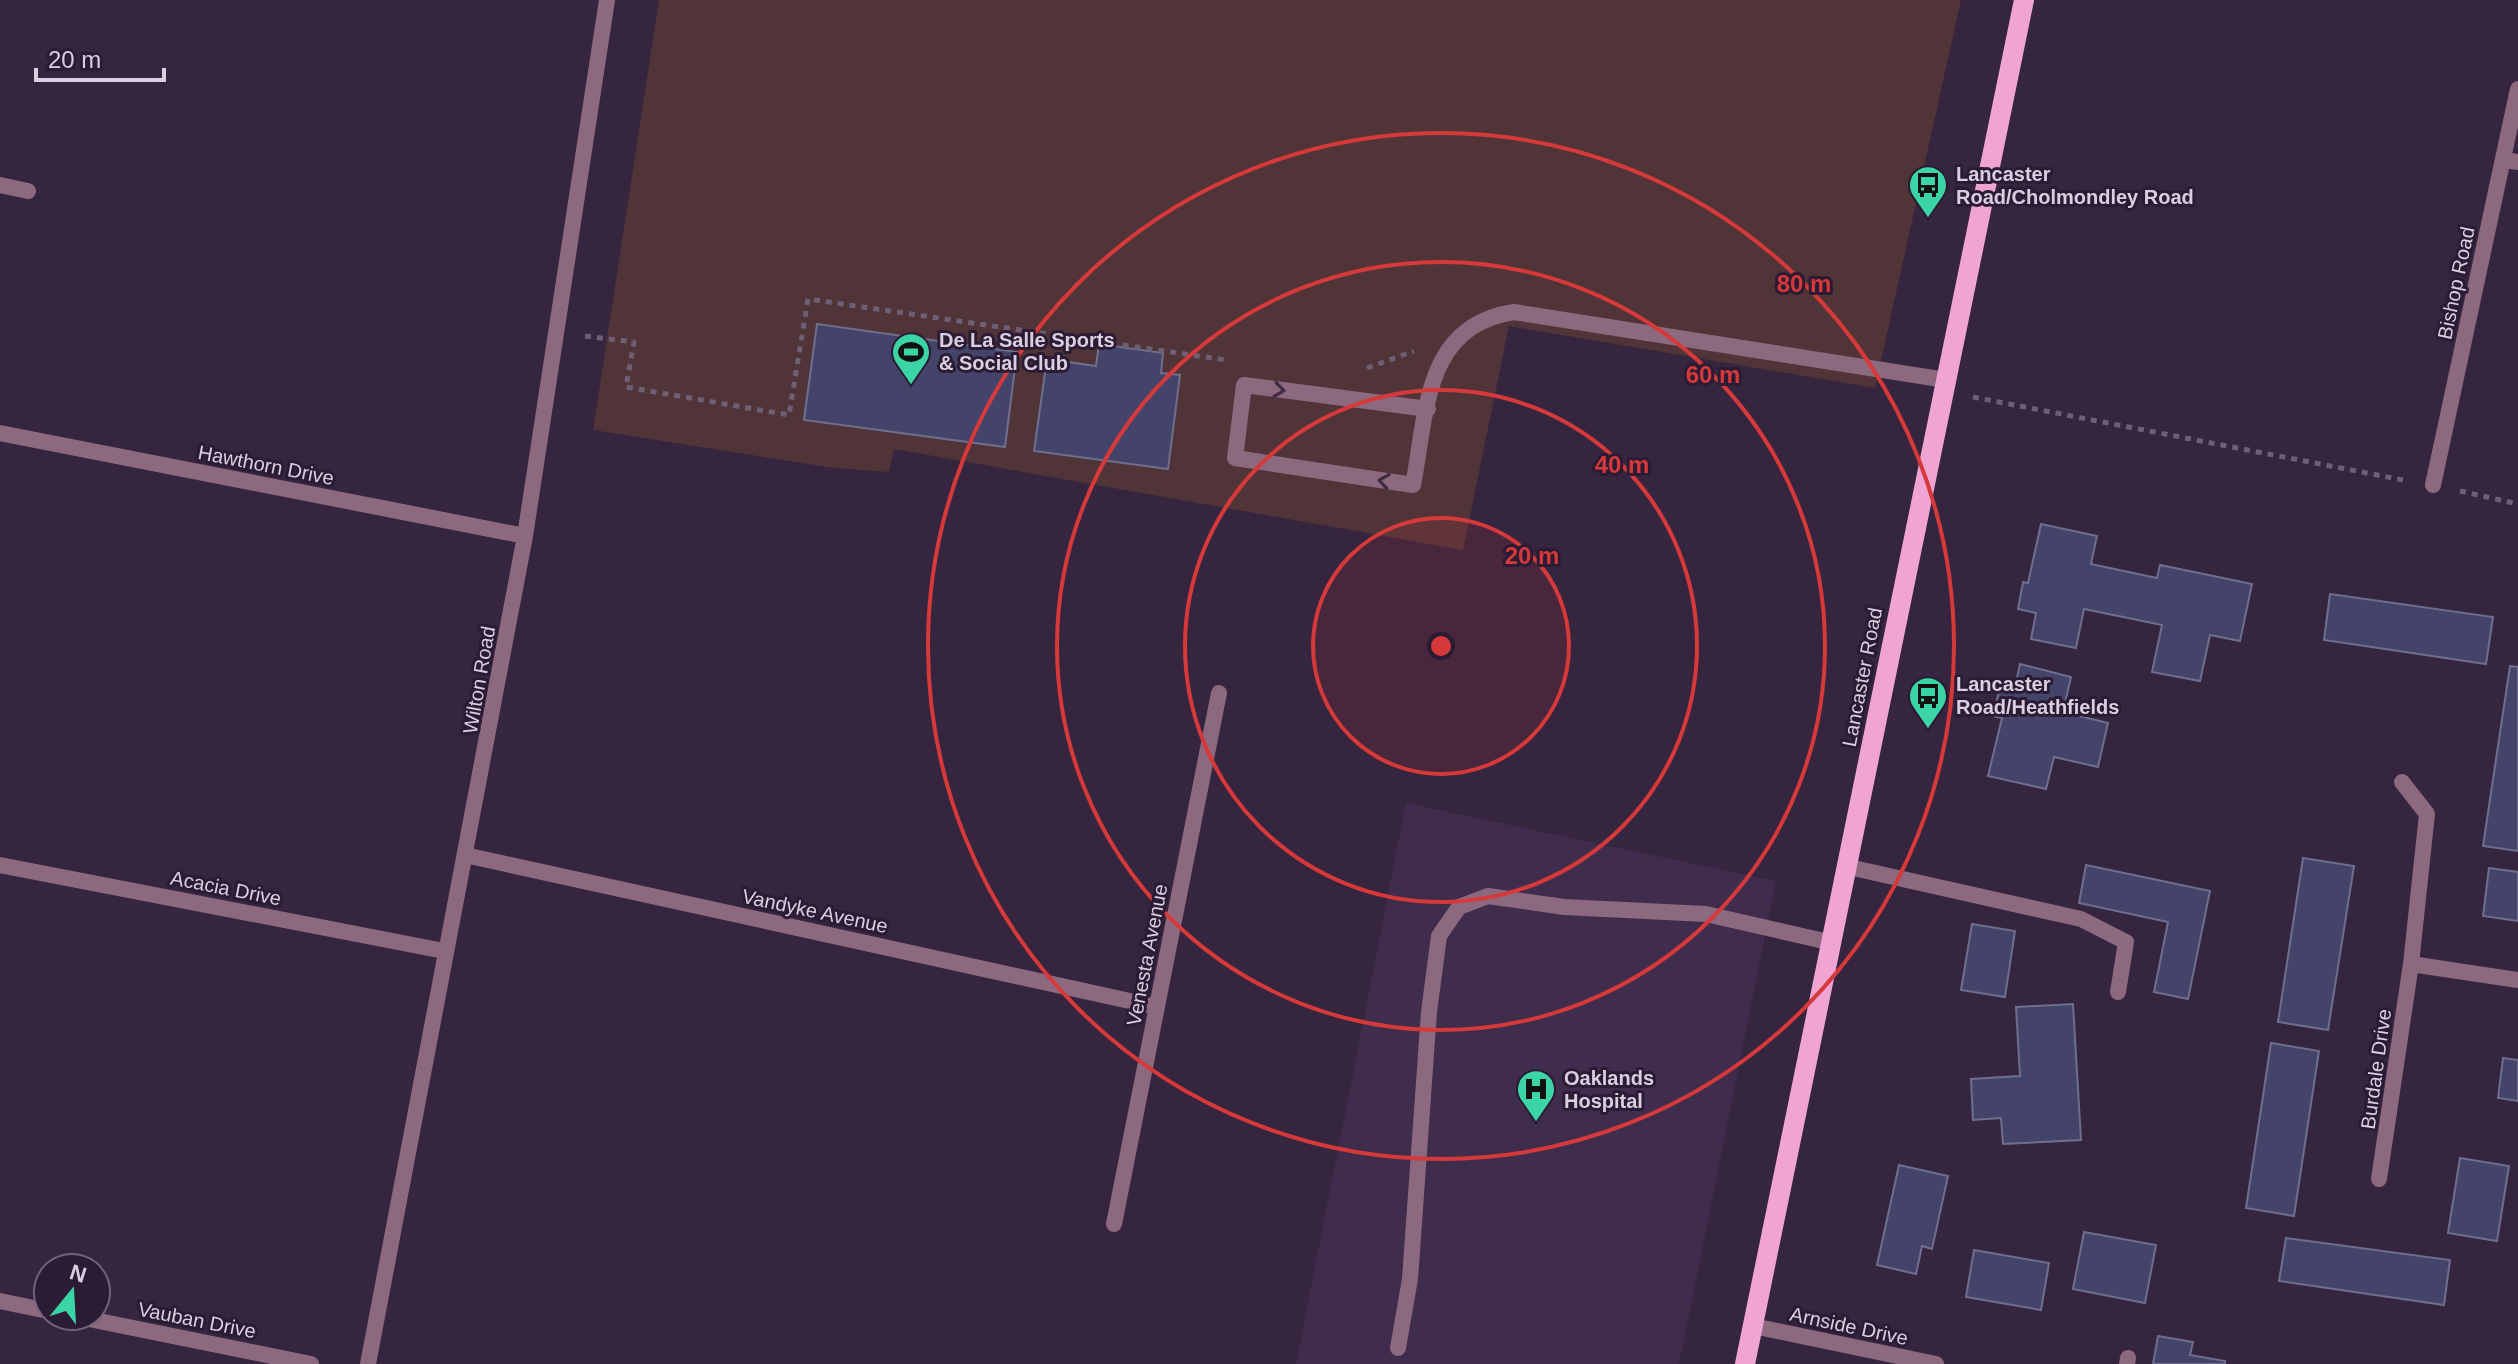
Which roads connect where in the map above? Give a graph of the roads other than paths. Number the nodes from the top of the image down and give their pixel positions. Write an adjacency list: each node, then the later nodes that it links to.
1 (607, 0): 11 (street, Wilton Road)
2 (2024, 0): 7 (main road, Lancaster Road)
3 (2518, 89): 4 (street, Bishop Road)
4 (2511, 161): 10 (street, Bishop Road)
5 (0, 185): 6 (street)
6 (28, 191)
7 (1945, 386): 8 (street); 16 (main road, Lancaster Road)
8 (1428, 409): 8 (street, one-way to 8)
9 (0, 433): 11 (street, Hawthorn Drive)
10 (2433, 485)
11 (525, 536): 14 (street, Wilton Road)
12 (1219, 693): 22 (street, Venesta Avenue)
13 (2402, 782): 19 (street, Burdale Drive)
14 (465, 855): 18 (street, Wilton Road); 22 (street, Vandyke Avenue)
15 (0, 865): 18 (street, Acacia Drive)
16 (1849, 867): 17 (main road, Lancaster Road); 21 (street)
17 (1833, 943): 28 (main road, Lancaster Road); 29 (street)
18 (444, 951): 31 (street, Wilton Road)
19 (2411, 964): 20 (street); 23 (street, Burdale Drive)
20 (2518, 980)
21 (2118, 992)
22 (1157, 1007): 24 (street, Venesta Avenue)
23 (2379, 1179)
24 (1114, 1224)
25 (0, 1301): 26 (street)
26 (32, 1308)
27 (112, 1324): 30 (street, Vauban Drive)
28 (1753, 1326): 32 (main road, Lancaster Road); 33 (street, Arnside Drive)
29 (1398, 1348)
30 (311, 1364)
31 (368, 1364)
32 (1745, 1364)
33 (1936, 1364)

